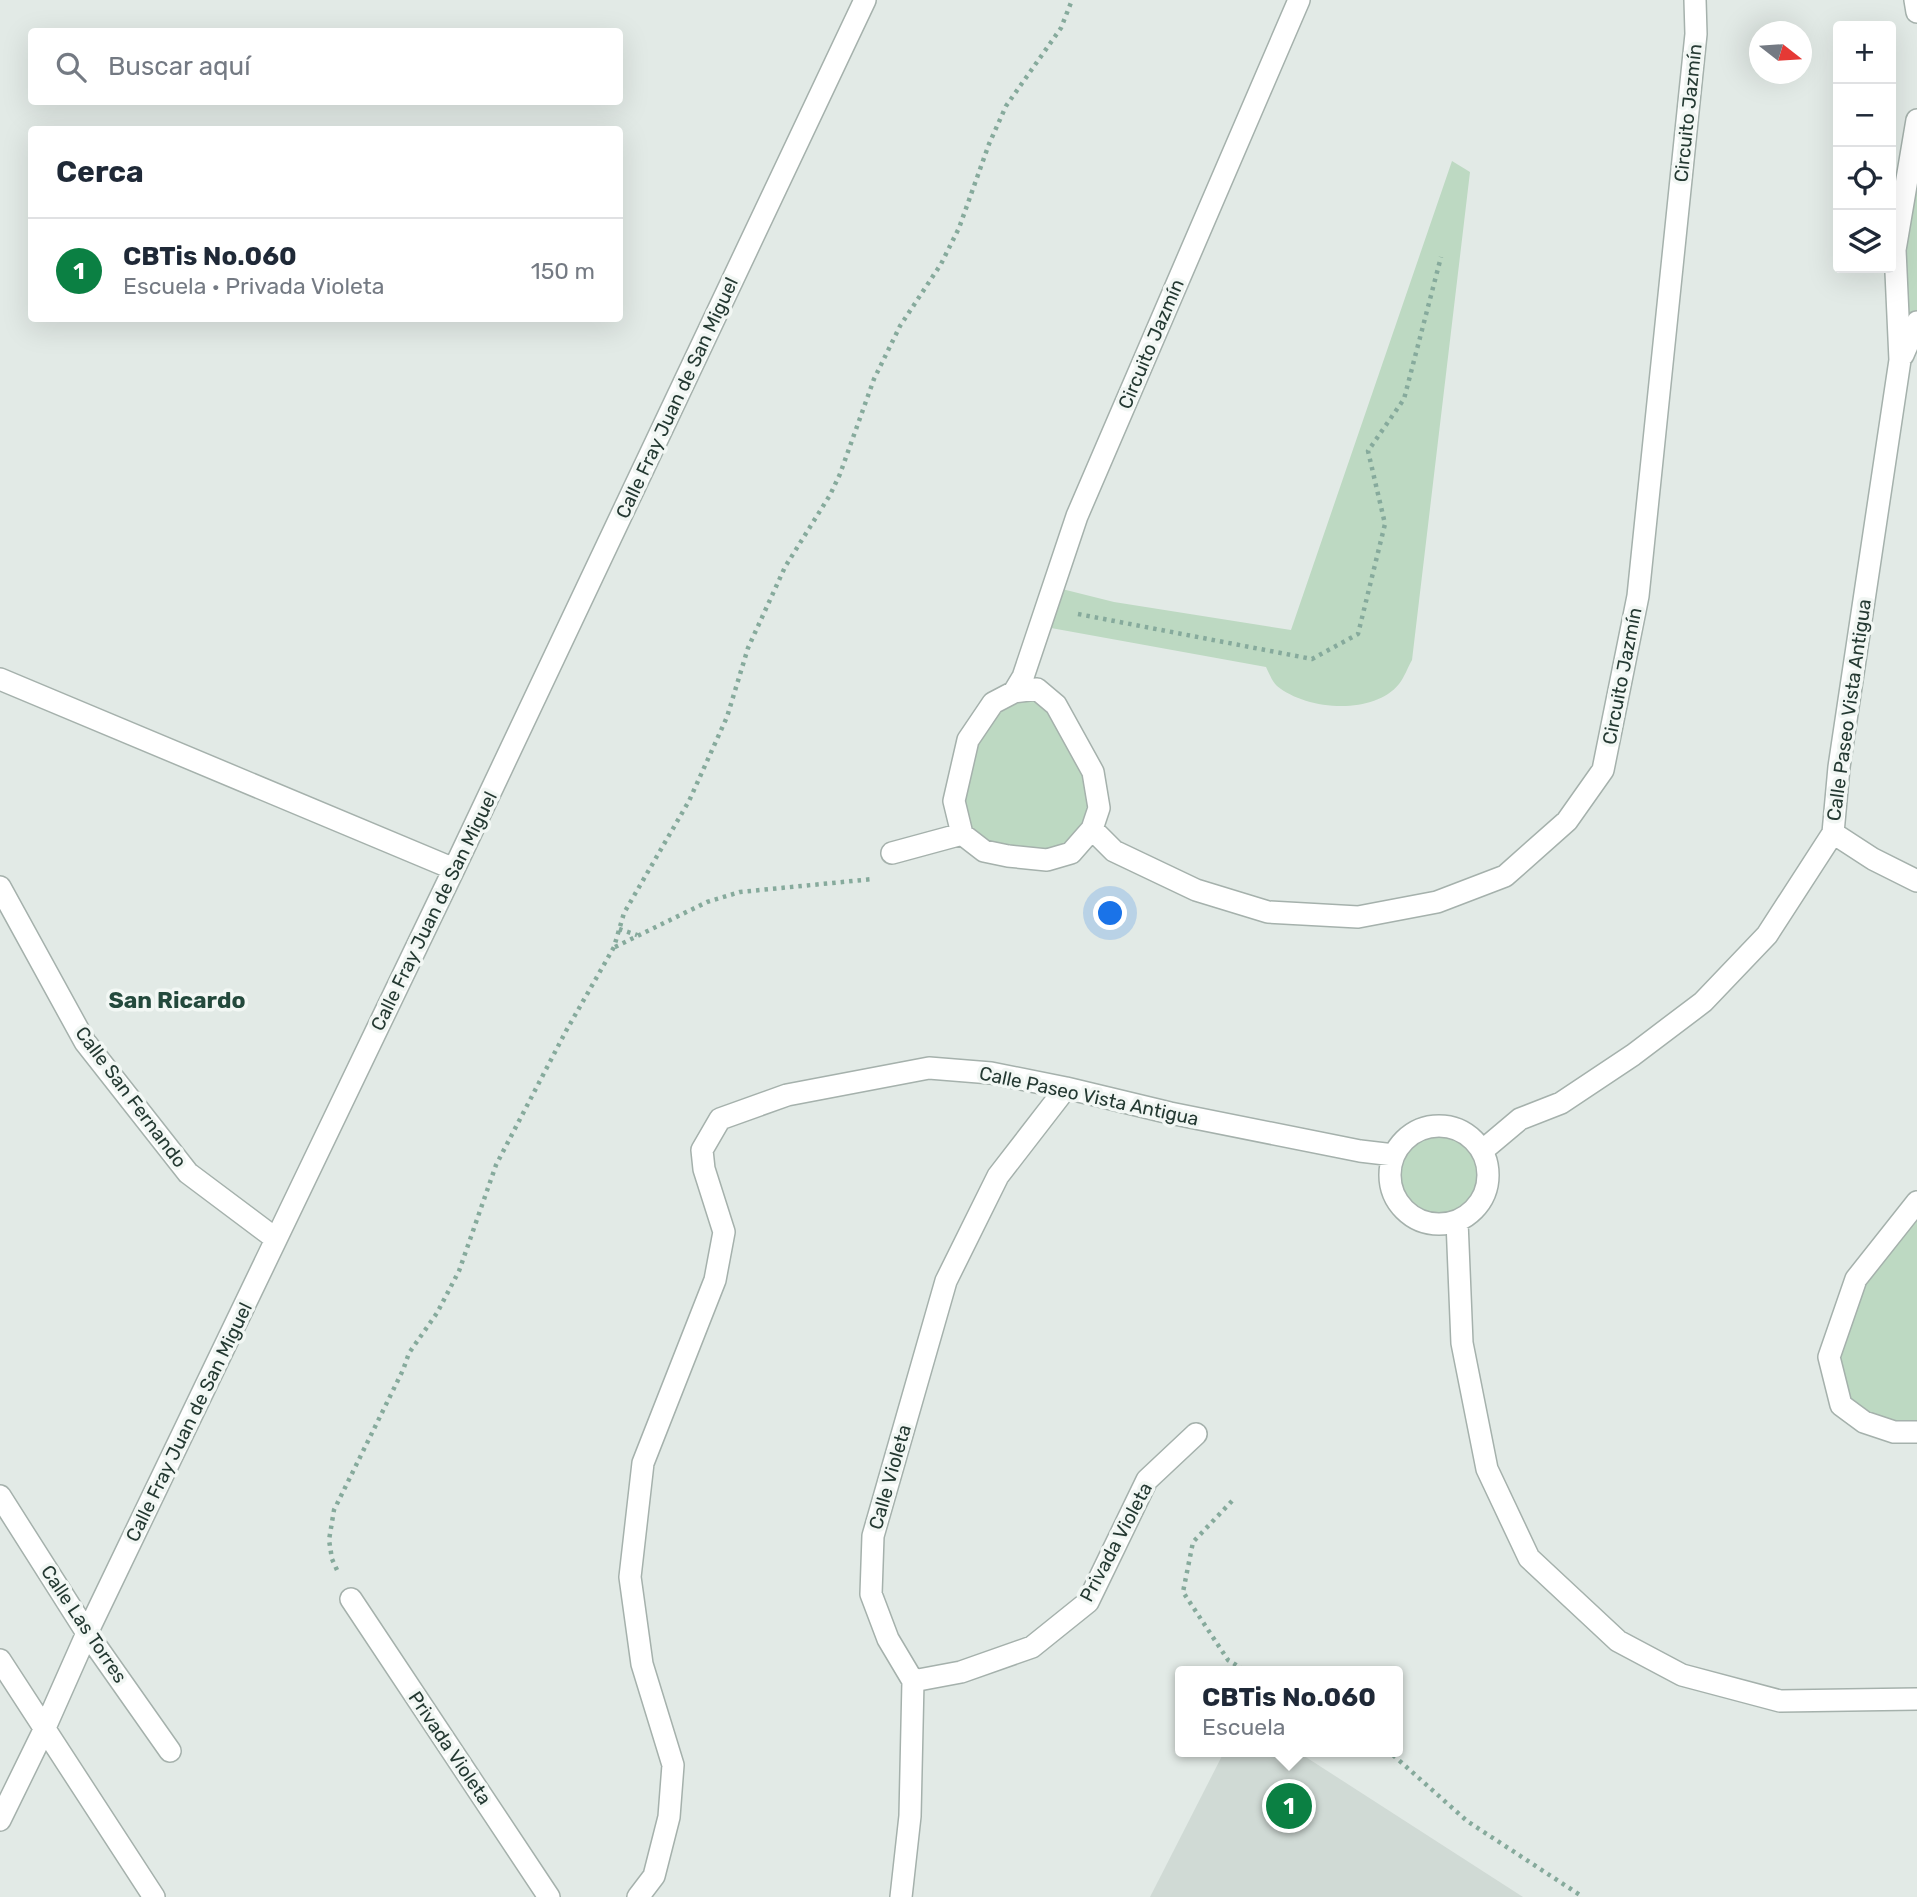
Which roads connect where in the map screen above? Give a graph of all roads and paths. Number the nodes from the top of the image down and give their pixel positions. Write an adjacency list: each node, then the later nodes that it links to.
1 (865, 0): 18 (street, Calle Fray Juan de San Miguel)
2 (1072, 0): 21 (path)
3 (1299, 0): 11 (street, Circuito Jazmín)
4 (1695, 0): 14 (street, Circuito Jazmín)
5 (1915, 0): 6 (street)
6 (1917, 12)
7 (1917, 120): 10 (street, Calle Paseo Vista Antigua)
8 (1441, 257): 11 (path)
9 (1917, 322): 10 (street, Calle Paseo Vista Antigua)
10 (1900, 360): 15 (street, Calle Paseo Vista Antigua)
11 (1046, 608): 13 (street, Circuito Jazmín)
12 (0, 679): 18 (street)
13 (1014, 692): 14 (street); 16 (street)
14 (1092, 830): 16 (street)
15 (1832, 833): 19 (street); 25 (street, Calle Paseo Vista Antigua)
16 (962, 834): 17 (street)
17 (892, 853): 22 (path)
18 (454, 869): 29 (street, Calle Fray Juan de San Miguel)
19 (1917, 881)
20 (0, 887): 29 (street, Calle San Fernando)
21 (619, 929): 22 (path); 23 (path)
22 (638, 936): 23 (path)
23 (614, 947): 34 (path)
24 (1066, 1088): 26 (street, Calle Paseo Vista Antigua); 38 (street, Calle Violeta); 46 (street, Calle Paseo Vista Antigua)
25 (1482, 1151): 26 (street); 28 (street)
26 (1394, 1155): 28 (street)
27 (1917, 1202): 30 (street)
28 (1457, 1221): 39 (street)
29 (276, 1240): 35 (street, Calle Fray Juan de San Miguel)
30 (1917, 1432)
31 (1196, 1434): 38 (street, Privada Violeta)
32 (0, 1496): 35 (street, Calle Las Torres)
33 (1232, 1501): 37 (path)
34 (351, 1599): 45 (street, Privada Violeta)
35 (87, 1633): 40 (street, Calle Fray Juan de San Miguel); 41 (street, Calle Las Torres)
36 (0, 1660): 40 (street)
37 (1238, 1666)
38 (913, 1681): 47 (street)
39 (1917, 1699)
40 (44, 1730): 43 (street, Calle Fray Juan de San Miguel); 44 (street)
41 (170, 1751)
42 (1395, 1757): 48 (path)
43 (0, 1820)
44 (154, 1897)
45 (549, 1897)
46 (638, 1897)
47 (901, 1897)
48 (1583, 1897)

